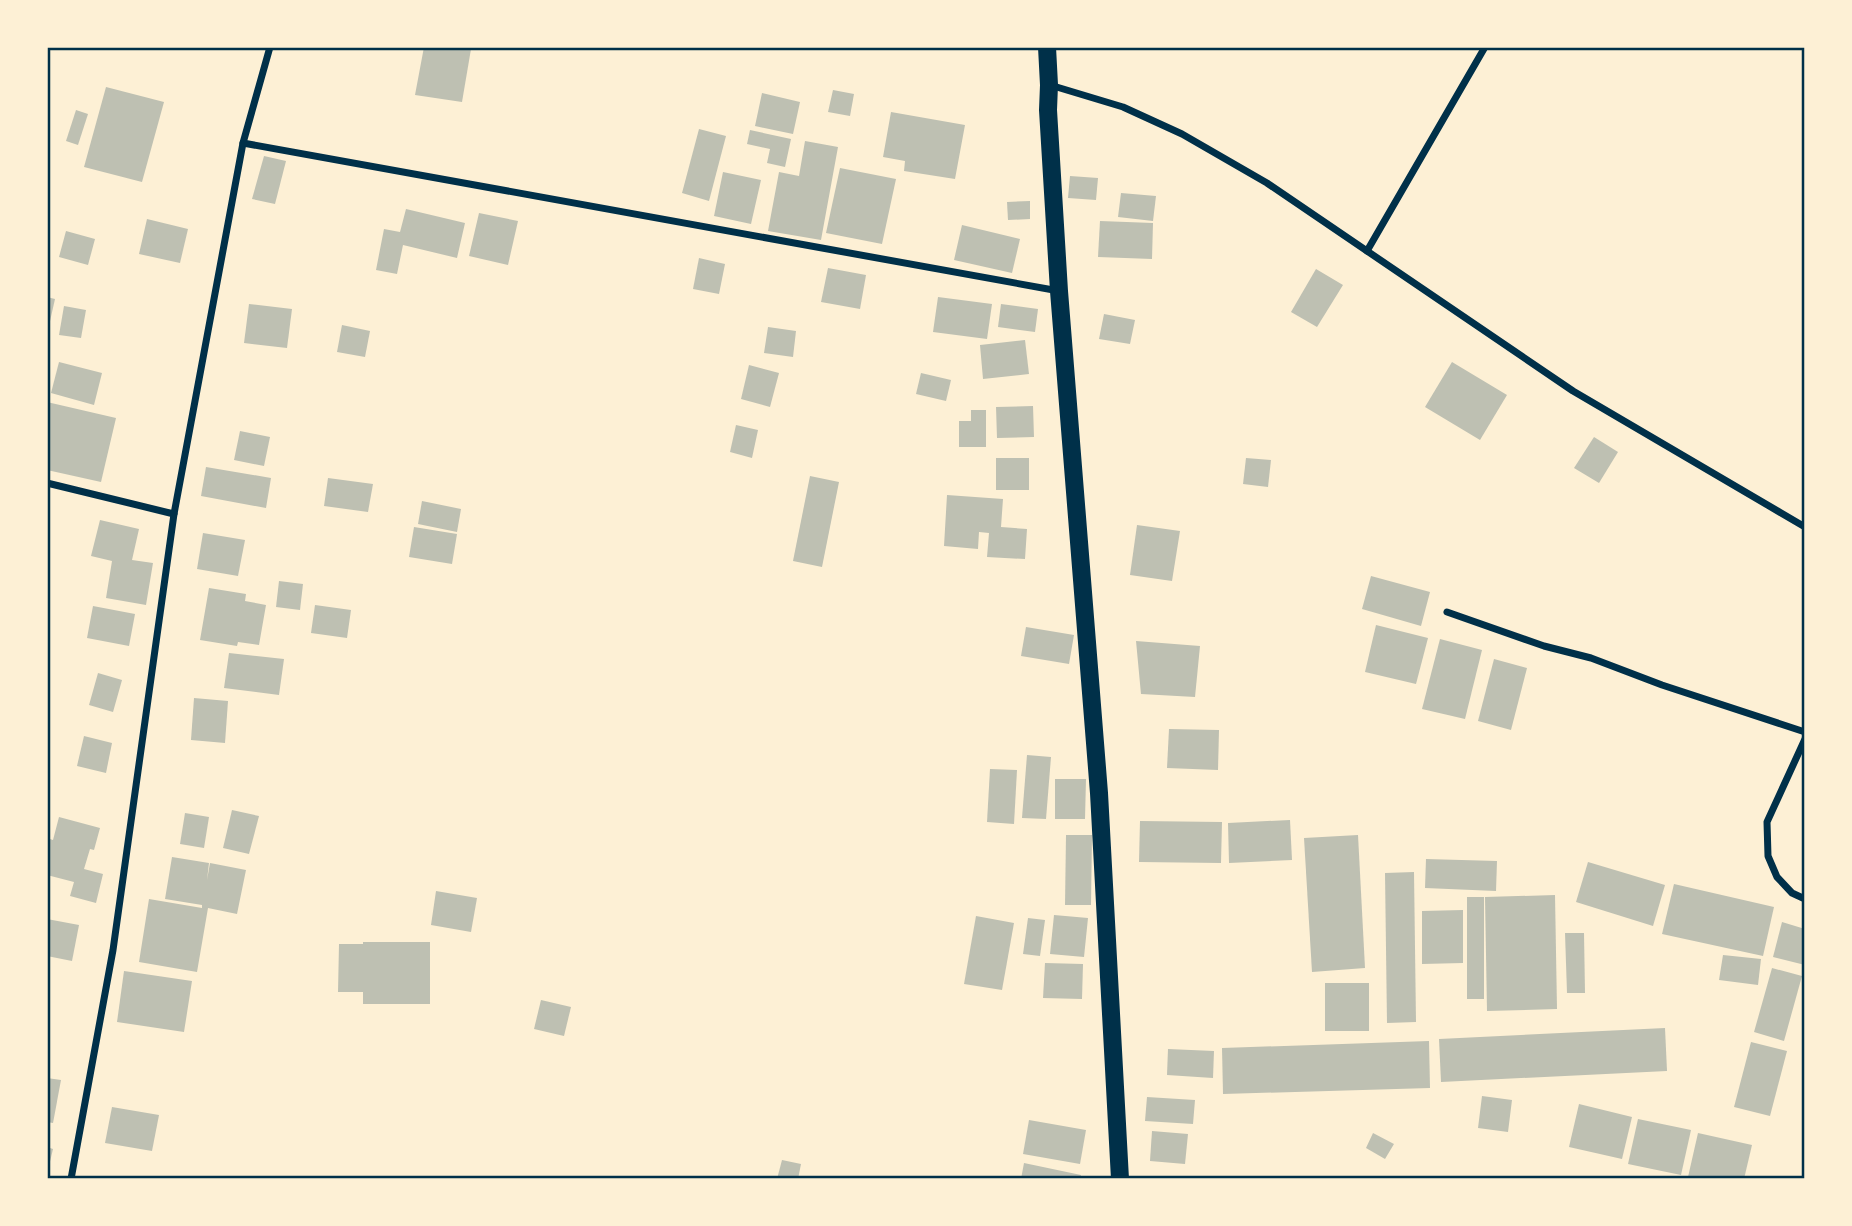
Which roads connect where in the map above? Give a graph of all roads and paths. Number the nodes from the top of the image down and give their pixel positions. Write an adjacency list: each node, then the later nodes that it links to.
1 (270, 47): 5 (street)
2 (1047, 47): 4 (main road)
3 (1485, 47): 6 (street)
4 (1049, 85): 6 (street); 7 (main road)
5 (243, 143): 7 (street); 9 (street)
6 (1367, 251): 10 (street)
7 (1059, 291): 16 (main road)
8 (47, 482): 9 (street)
9 (174, 514): 15 (street)
10 (1805, 527)
11 (1447, 612): 12 (street)
12 (1805, 732)
13 (1805, 739): 14 (street)
14 (1805, 899)
15 (71, 1179)
16 (1120, 1179)

